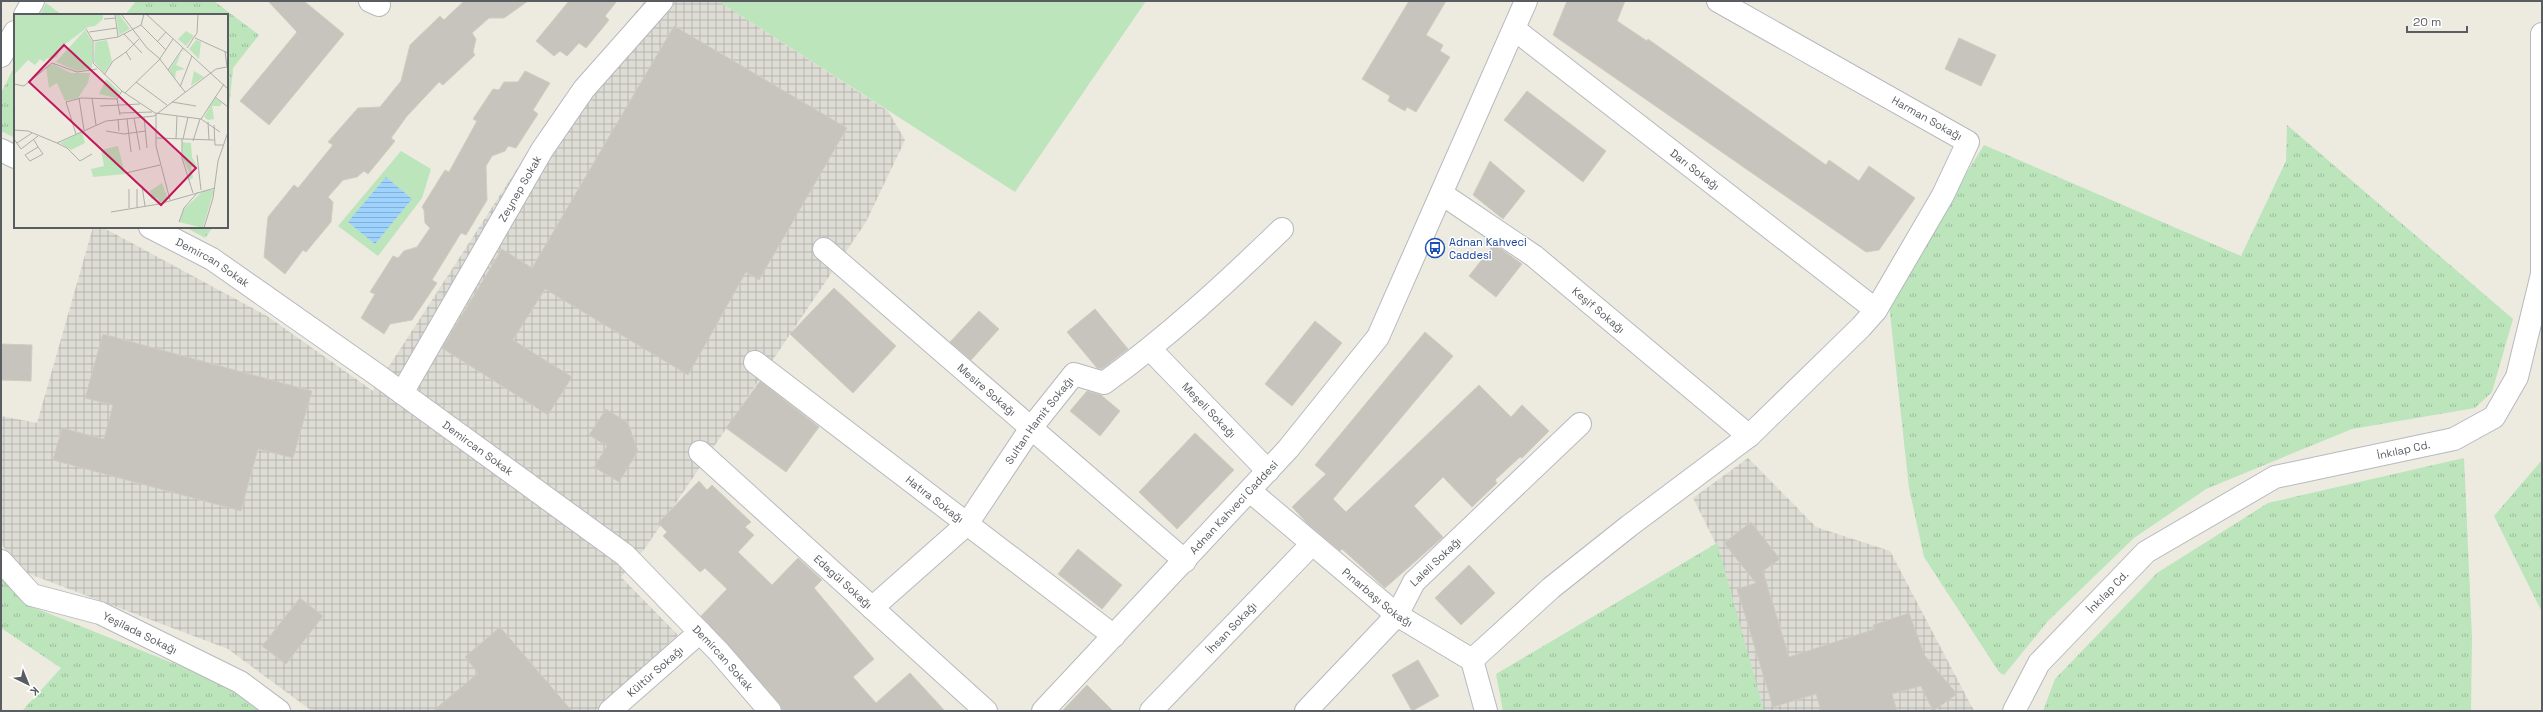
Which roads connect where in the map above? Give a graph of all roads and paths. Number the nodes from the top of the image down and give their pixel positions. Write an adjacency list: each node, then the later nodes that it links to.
1 (33, 1): 5 (street)
2 (662, 1): 19 (street, Zeynep Sokak)
3 (1526, 1): 6 (street, Adnan Kahveci Caddesi)
4 (1718, 1): 16 (street, Harman Sokağı)
5 (26, 14)
6 (1514, 29): 12 (street, Adnan Kahveci Caddesi); 16 (street, Darı Sokağı)
7 (14, 34): 9 (street)
8 (2542, 34): 43 (street, İnkılap Cd.)
9 (1, 56)
10 (1, 150): 11 (street)
11 (14, 156)
12 (1442, 194): 22 (street, Keşif Sokağı); 24 (street, Adnan Kahveci Caddesi)
13 (152, 228): 19 (street, Demircan Sokak)
14 (1282, 229): 17 (street, Sultan Hamit Sokağı)
15 (824, 249): 21 (street, Mesire Sokağı)
16 (1876, 310): 22 (street)
17 (1150, 350): 21 (street, Sultan Hamit Sokağı); 24 (street, Meşeli Sokağı)
18 (756, 362): 26 (street, Hatıra Sokağı)
19 (402, 393): 32 (street, Demircan Sokak)
20 (1580, 424): 31 (street, Laleli Sokağı)
21 (1031, 428): 26 (street, Sultan Hamit Sokağı); 29 (street, Mesire Sokağı)
22 (1749, 436): 34 (street)
23 (700, 452): 30 (street, Edagül Sokağı)
24 (1268, 471): 25 (street, Adnan Kahveci Caddesi)
25 (1250, 491): 27 (street, Pınarbaşı Sokağı); 29 (street, Adnan Kahveci Caddesi)
26 (967, 524): 30 (street, Sultan Hamit Sokağı); 33 (street, Hatıra Sokağı)
27 (1312, 544): 31 (street, Pınarbaşı Sokağı); 40 (street, İhsan Sokağı)
28 (1, 561): 35 (street, Yeşilada Sokağı)
29 (1185, 561): 33 (street, Adnan Kahveci Caddesi)
30 (872, 608): 38 (street, Edagül Sokağı)
31 (1397, 615): 34 (street, Pınarbaşı Sokağı); 41 (street, Laleli Sokağı)
32 (700, 632): 36 (street, Kültür Sokağı); 37 (street, Demircan Sokak)
33 (1114, 636): 39 (street, Adnan Kahveci Caddesi)
34 (1472, 660): 42 (street)
35 (279, 711)
36 (610, 711)
37 (770, 711)
38 (986, 711)
39 (1043, 711)
40 (1151, 711)
41 (1306, 711)
42 (1486, 711)
43 (2014, 711)

